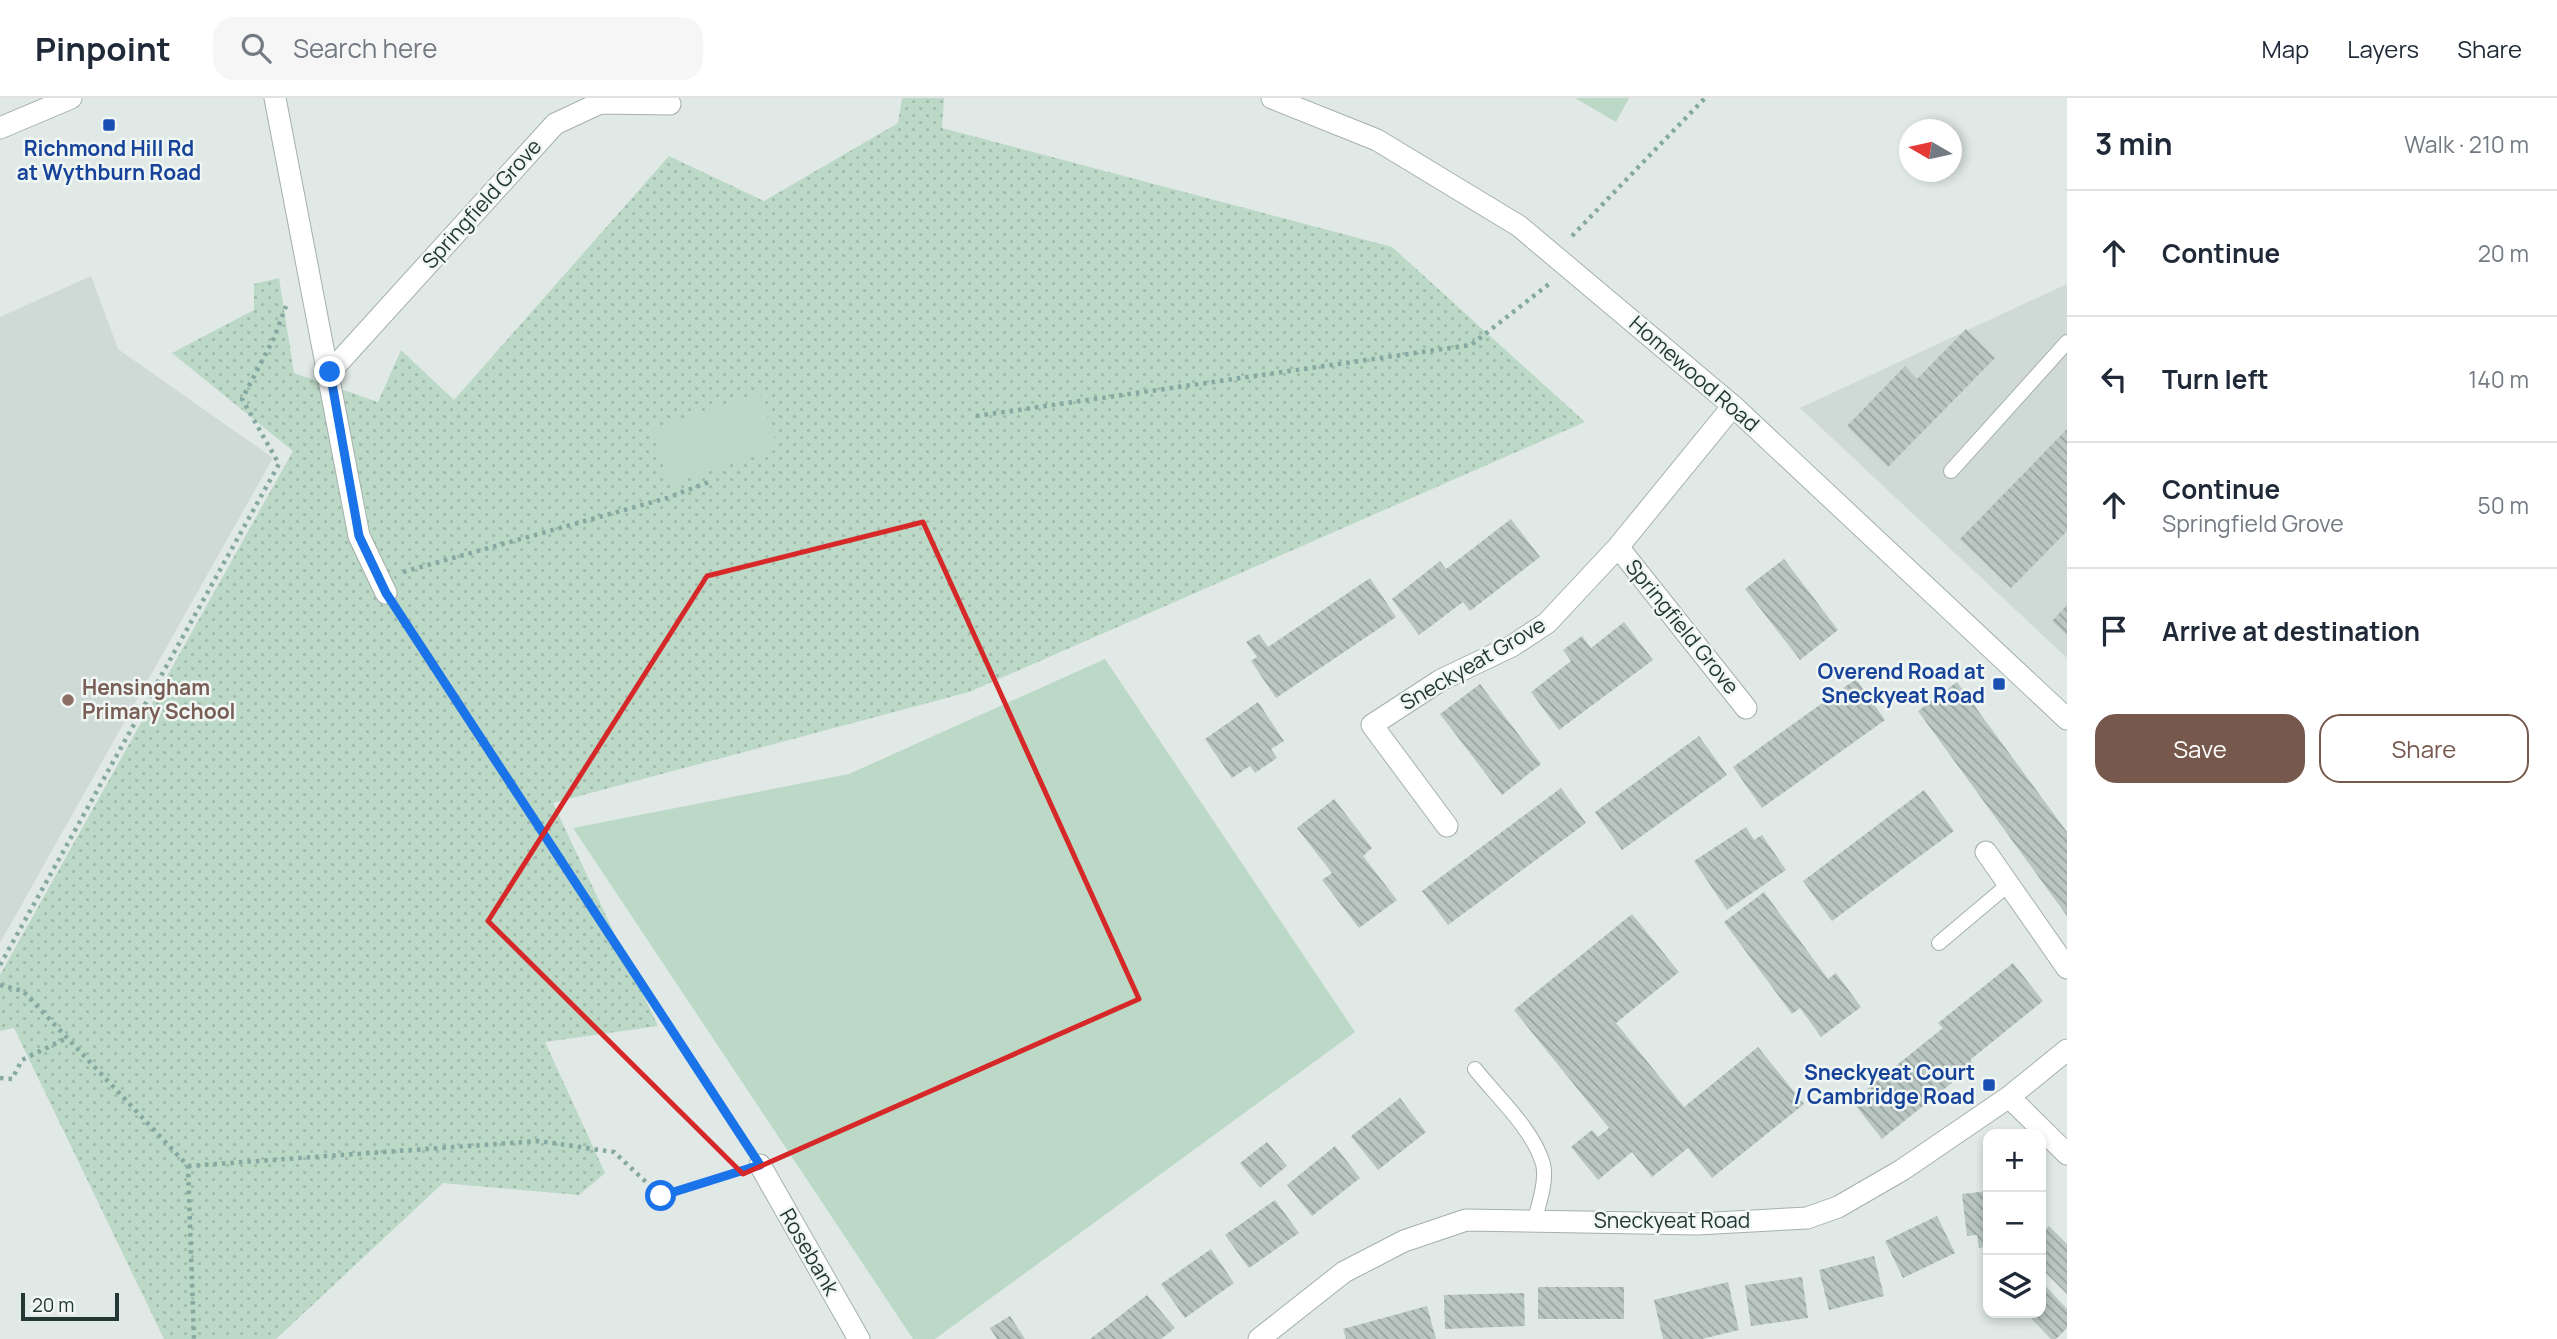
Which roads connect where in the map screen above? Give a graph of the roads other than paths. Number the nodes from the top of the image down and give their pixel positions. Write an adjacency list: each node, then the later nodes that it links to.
1 (71, 98): 5 (street)
2 (275, 98): 7 (street)
3 (1272, 98): 8 (street, Homewood Road)
4 (670, 104): 7 (street, Springfield Grove)
5 (0, 128)
6 (2067, 342): 9 (lane)
7 (330, 372): 11 (street)
8 (1733, 406): 10 (street, Sneckyeat Grove); 13 (street, Homewood Road)
9 (1951, 471)
10 (1618, 547): 12 (street, Springfield Grove); 14 (street, Sneckyeat Grove)
11 (382, 586)
12 (1746, 708)
13 (2067, 719)
14 (1447, 826)
15 (1986, 852): 16 (street)
16 (2009, 884): 17 (lane); 18 (street)
17 (1939, 943)
18 (2067, 968)
19 (2067, 1050): 21 (street, Sneckyeat Road)
20 (1475, 1069): 24 (lane)
21 (2009, 1097): 22 (street); 24 (street, Sneckyeat Road)
22 (2067, 1154)
23 (760, 1165): 25 (street, Rosebank)
24 (1535, 1219): 26 (street, Sneckyeat Road)
25 (859, 1339)
26 (1259, 1339)

